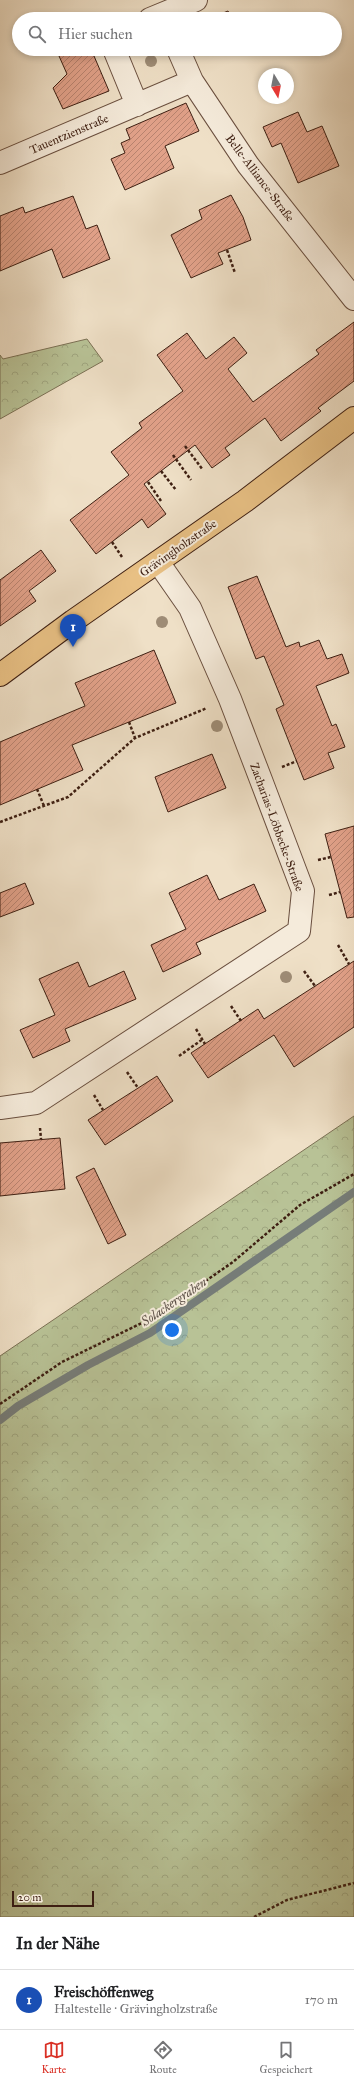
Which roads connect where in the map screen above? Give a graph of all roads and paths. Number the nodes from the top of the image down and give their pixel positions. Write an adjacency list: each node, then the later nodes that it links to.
1 (196, 0): 2 (street)
2 (163, 12)
3 (117, 56): 6 (street)
4 (181, 56): 5 (street, Belle-Alliance-Straße)
5 (192, 81): 6 (street, Tauentzienstraße); 10 (street, Belle-Alliance-Straße)
6 (137, 105): 7 (street, Tauentzienstraße)
7 (0, 163)
8 (226, 250): 9 (path)
9 (235, 273)
10 (354, 299)
11 (354, 418): 22 (main road, Grävingholzstraße)
12 (185, 446): 14 (path)
13 (173, 455): 16 (path)
14 (204, 470)
15 (161, 471): 18 (path)
16 (191, 480)
17 (148, 482): 19 (path)
18 (176, 490)
19 (162, 501)
20 (112, 542): 21 (path)
21 (126, 562)
22 (158, 562): 23 (main road, Grävingholzstraße); 24 (street, Zacharias-Löbbecke-Straße)
23 (0, 675)
24 (230, 699): 26 (path); 38 (street, Zacharias-Löbbecke-Straße)
25 (129, 722): 26 (path)
26 (135, 738): 28 (path)
27 (37, 790): 28 (path)
28 (44, 806): 29 (path)
29 (0, 822)
30 (338, 945): 31 (path)
31 (349, 964)
32 (304, 971): 33 (path)
33 (315, 986)
34 (203, 1039): 35 (path)
35 (179, 1056)
36 (124, 1067): 37 (path)
37 (138, 1088)
38 (0, 1108)
39 (354, 1174): 40 (path)
40 (0, 1404)
41 (354, 1883): 42 (path)
42 (254, 1917)

